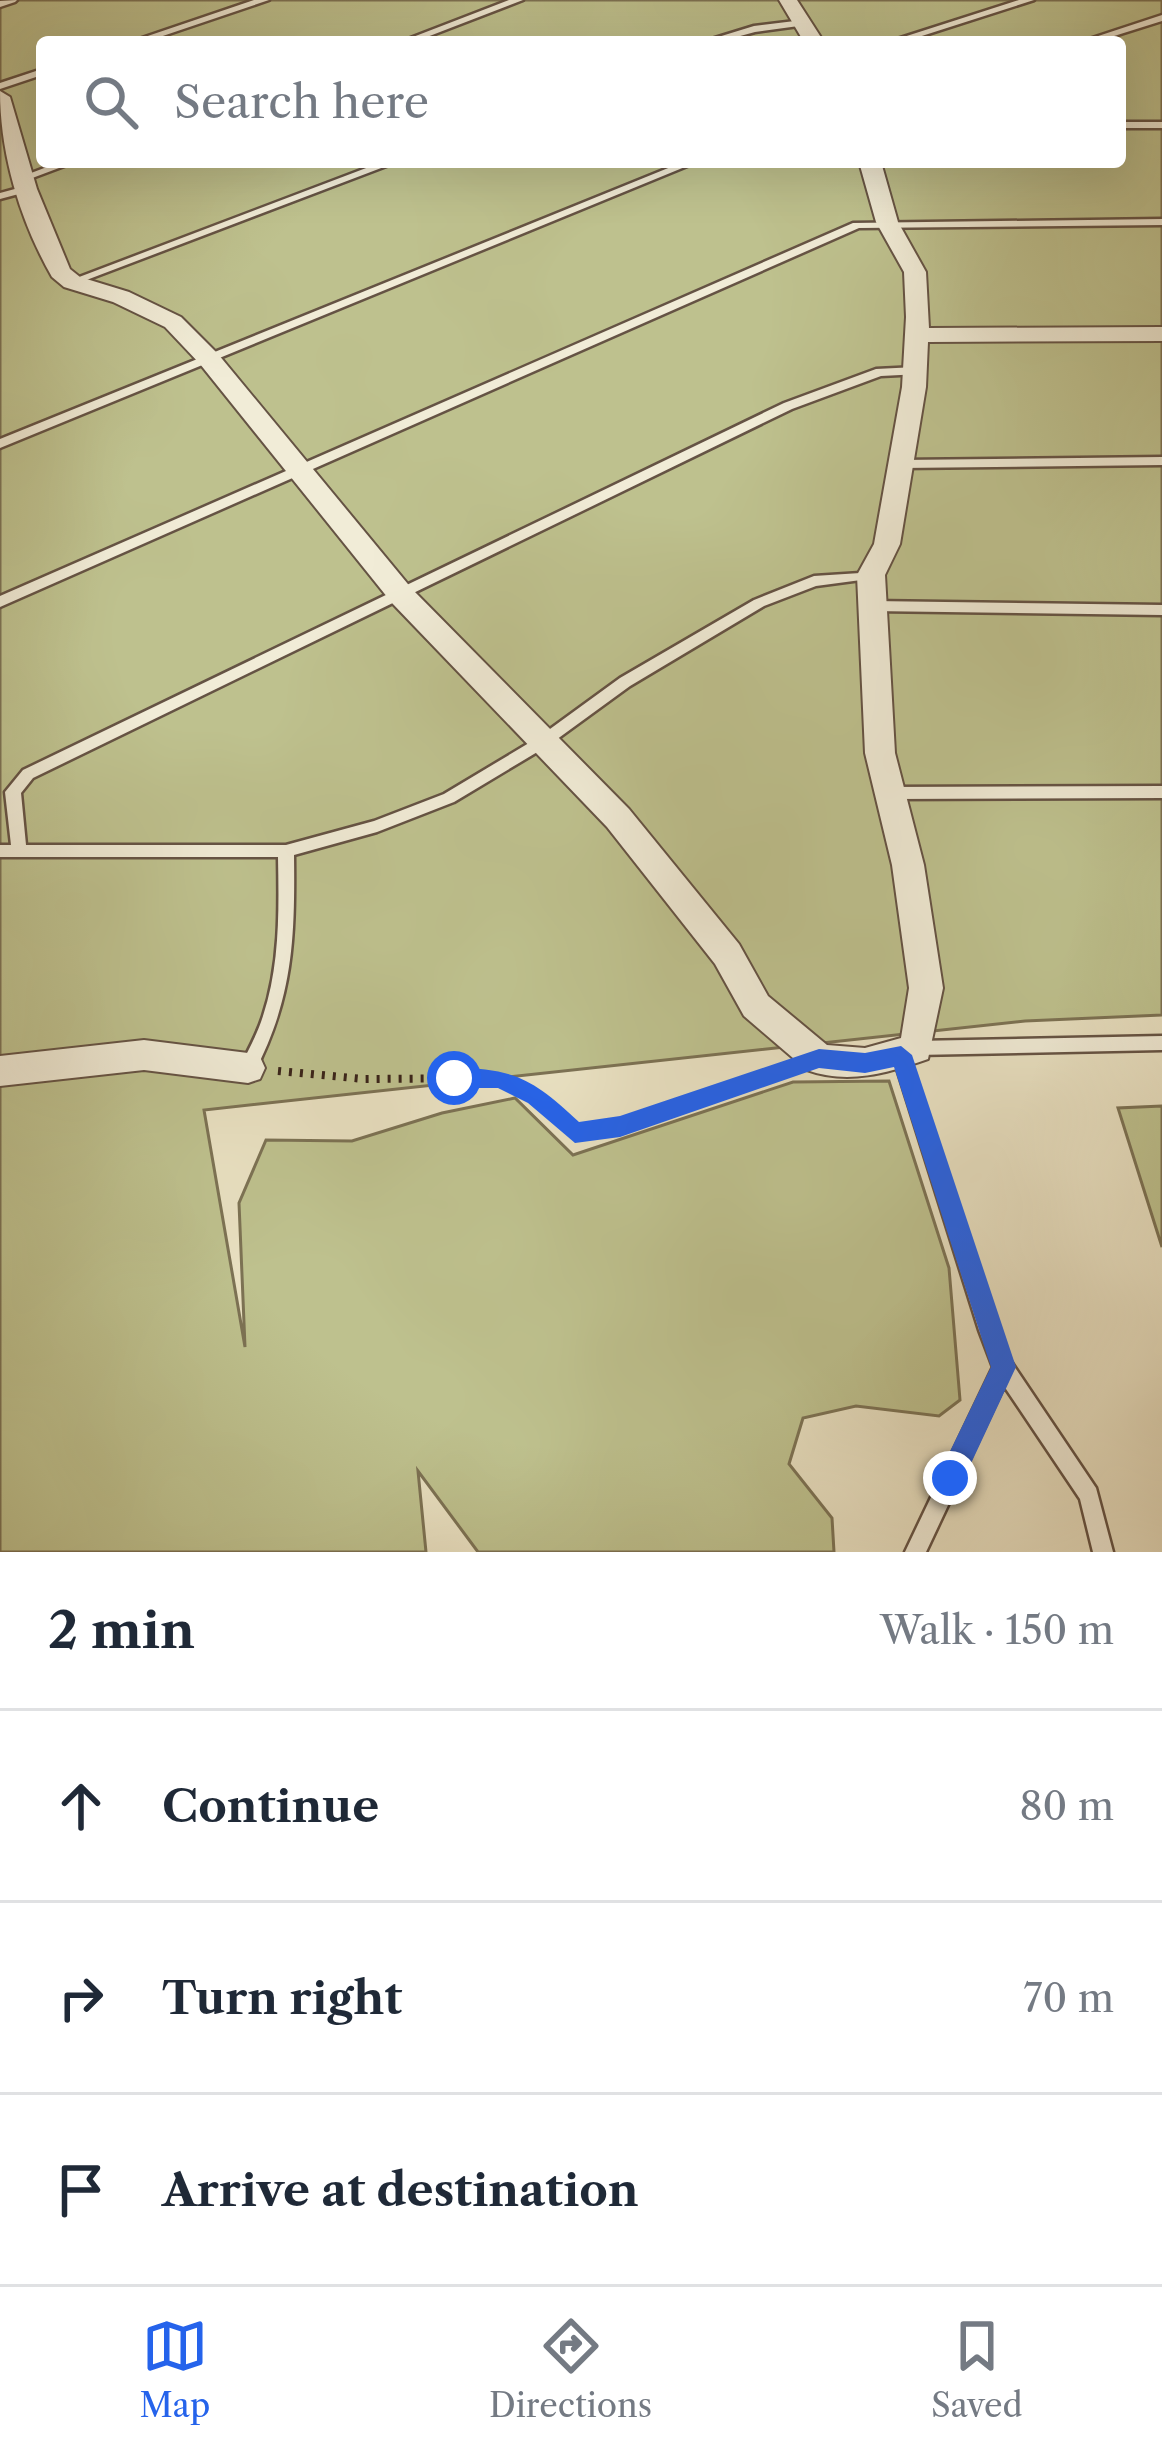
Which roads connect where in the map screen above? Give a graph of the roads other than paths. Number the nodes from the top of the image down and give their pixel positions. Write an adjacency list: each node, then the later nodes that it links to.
1 (12, 0): 6 (lane)
2 (264, 0): 9 (lane)
3 (518, 0): 10 (lane)
4 (788, 0): 8 (street)
5 (1029, 0): 12 (lane)
6 (0, 4)
7 (1162, 18): 13 (lane)
8 (808, 33): 11 (lane)
9 (153, 36)
10 (421, 36)
11 (727, 36)
12 (912, 36)
13 (1104, 36)
14 (36, 74): 15 (lane)
15 (0, 86)
16 (0, 98): 23 (street)
17 (1126, 125): 18 (lane)
18 (1162, 125)
19 (57, 168): 23 (lane)
20 (376, 168): 27 (lane)
21 (677, 168): 30 (lane)
22 (872, 168): 25 (street)
23 (25, 183): 24 (lane); 27 (street)
24 (0, 196)
25 (887, 222): 26 (lane); 29 (street); 35 (lane)
26 (1162, 222)
27 (72, 282): 30 (street)
28 (1162, 334): 29 (street)
29 (918, 335): 31 (street)
30 (209, 359): 32 (lane); 35 (street)
31 (916, 371): 34 (street); 37 (lane)
32 (0, 444)
33 (1162, 461): 34 (lane)
34 (901, 464): 36 (street)
35 (294, 469): 37 (street); 38 (lane)
36 (871, 575): 39 (street); 41 (lane)
37 (402, 596): 41 (street); 46 (lane)
38 (0, 602)
39 (872, 606): 40 (lane); 43 (street)
40 (1162, 610)
41 (544, 741): 44 (lane); 48 (street)
42 (1162, 792): 43 (lane)
43 (890, 794): 48 (street)
44 (286, 850): 46 (lane); 49 (lane)
45 (0, 851): 46 (lane)
46 (19, 851)
47 (1162, 1043): 48 (lane)
48 (908, 1052): 51 (lane)
49 (248, 1068): 50 (street)
50 (0, 1071)
51 (1004, 1367): 52 (lane); 53 (lane)
52 (915, 1552)
53 (1103, 1552)

